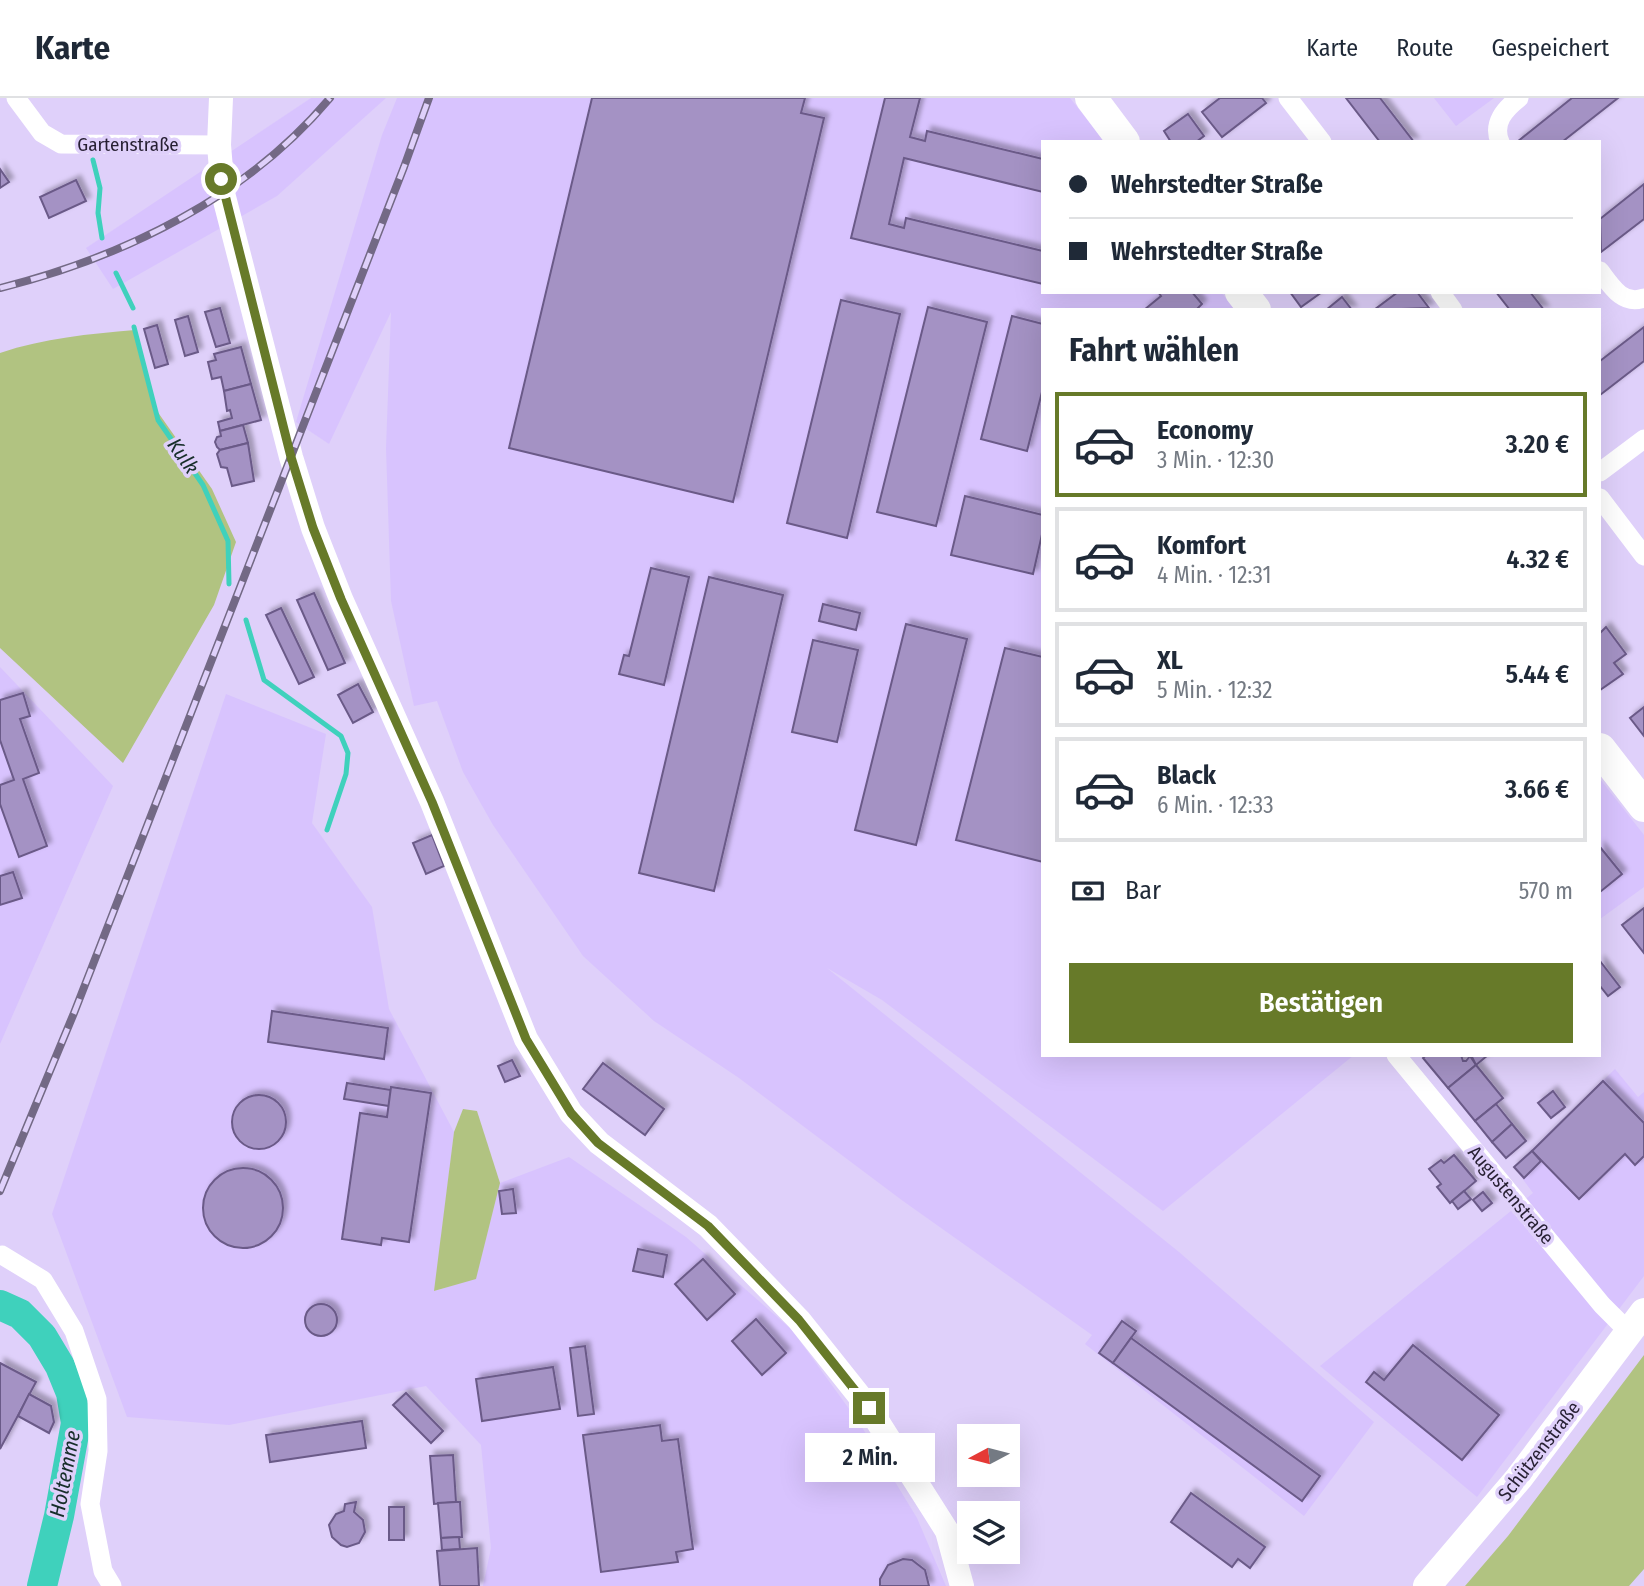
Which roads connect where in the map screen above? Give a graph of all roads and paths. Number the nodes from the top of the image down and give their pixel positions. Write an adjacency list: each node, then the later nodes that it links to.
1 (16, 98): 9 (street, Gartenstraße)
2 (221, 98): 9 (street)
3 (1091, 98): 6 (main road)
4 (1288, 98): 7 (street)
5 (1519, 98): 8 (street)
6 (1122, 140)
7 (1320, 140)
8 (1499, 140)
9 (219, 145): 24 (street)
10 (1601, 272): 12 (street)
11 (1243, 294): 13 (main road)
12 (1644, 298)
13 (1253, 308)
14 (1644, 439): 15 (street)
15 (1601, 471)
16 (1601, 499): 17 (street)
17 (1644, 556)
18 (1601, 750): 19 (main road)
19 (1644, 806)
20 (1398, 1057): 22 (street, Augustenstraße)
21 (2, 1255): 23 (street)
22 (1637, 1322): 25 (main road, Schützenstraße)
23 (112, 1586)
24 (962, 1586)
25 (1427, 1586)

